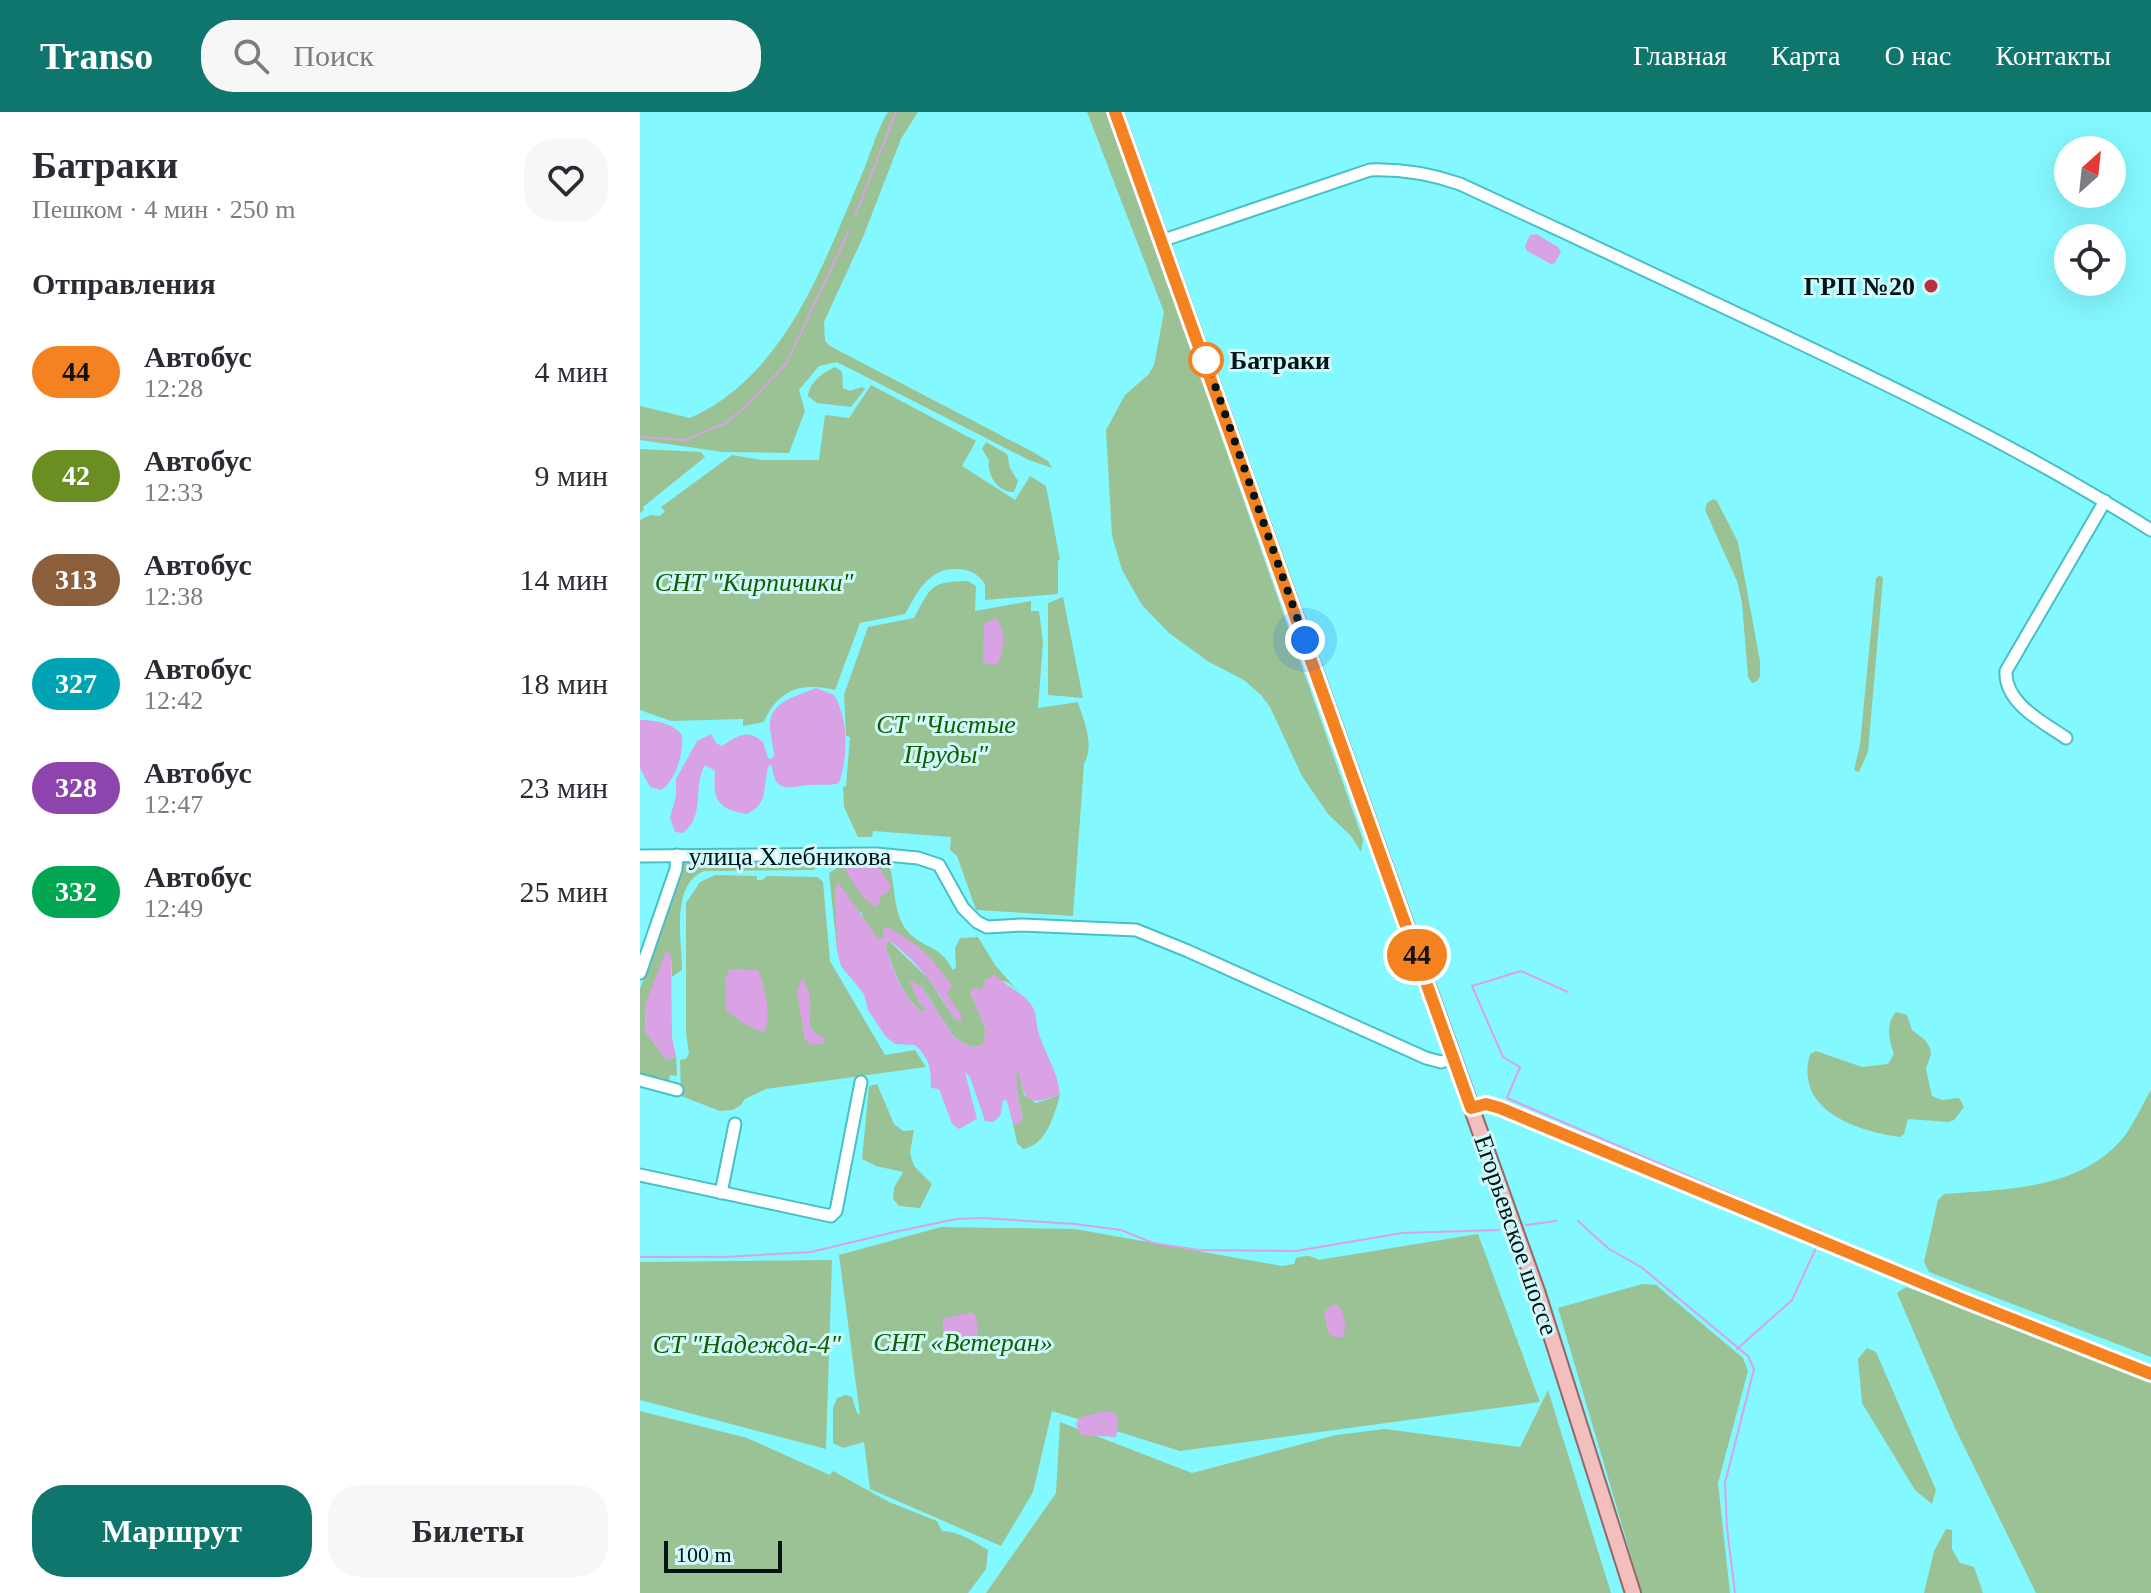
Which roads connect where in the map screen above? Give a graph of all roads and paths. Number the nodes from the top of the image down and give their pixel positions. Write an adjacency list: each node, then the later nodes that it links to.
1 (1115, 112): 2 (main road, Егорьевское шоссе)
2 (1161, 241): 3 (street); 11 (main road, Егорьевское шоссе)
3 (2105, 501): 4 (street); 5 (street)
4 (2151, 530)
5 (2066, 738)
6 (677, 855): 7 (street, улица Хлебникова); 9 (street); 11 (street, улица Хлебникова)
7 (640, 856)
8 (640, 927): 9 (street)
9 (655, 930): 10 (street)
10 (640, 973)
11 (1453, 1058): 15 (main road, Егорьевское шоссе)
12 (640, 1080): 14 (street)
13 (861, 1082): 18 (street)
14 (677, 1090)
15 (1471, 1108): 19 (street); 20 (main road, Егорьевское шоссе)
16 (735, 1124): 18 (street)
17 (640, 1175): 18 (street)
18 (721, 1193)
19 (2151, 1374)
20 (1633, 1593)

